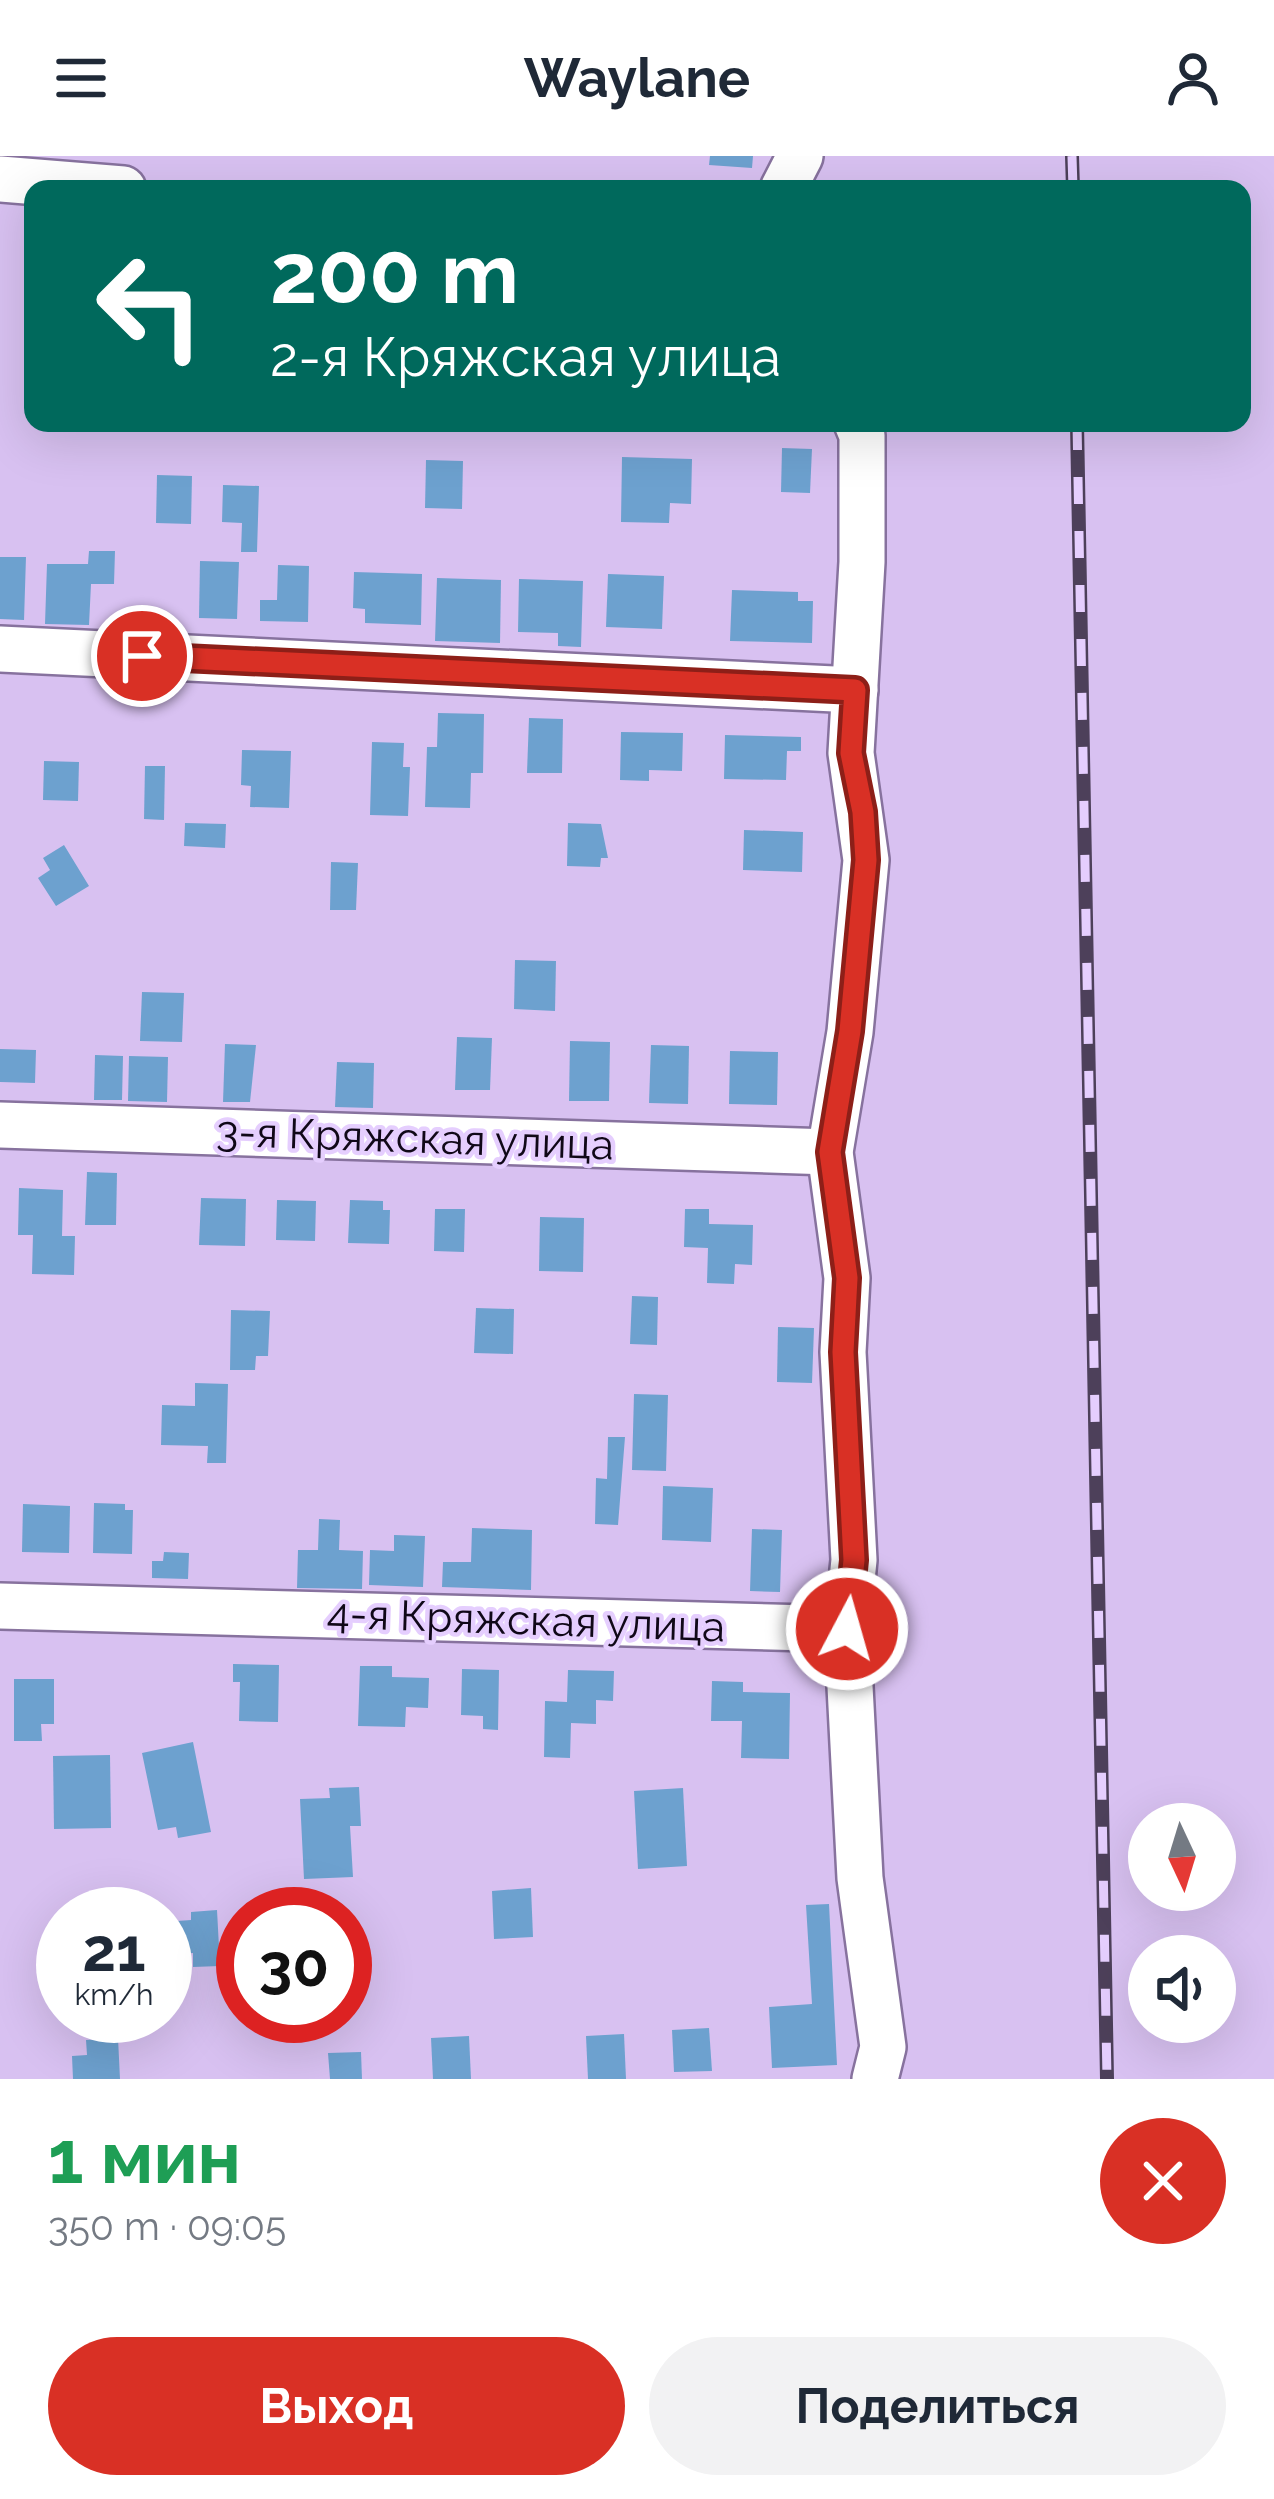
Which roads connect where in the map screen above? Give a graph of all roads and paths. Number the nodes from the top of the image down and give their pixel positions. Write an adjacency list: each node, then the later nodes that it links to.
1 (861, 432): 3 (street)
2 (0, 649): 3 (street)
3 (855, 690): 5 (street)
4 (0, 1125): 5 (street, 3-я Кряжская улица)
5 (830, 1152): 7 (street)
6 (0, 1606): 7 (street, 4-я Кряжская улица)
7 (847, 1629): 8 (street)
8 (875, 2079)

